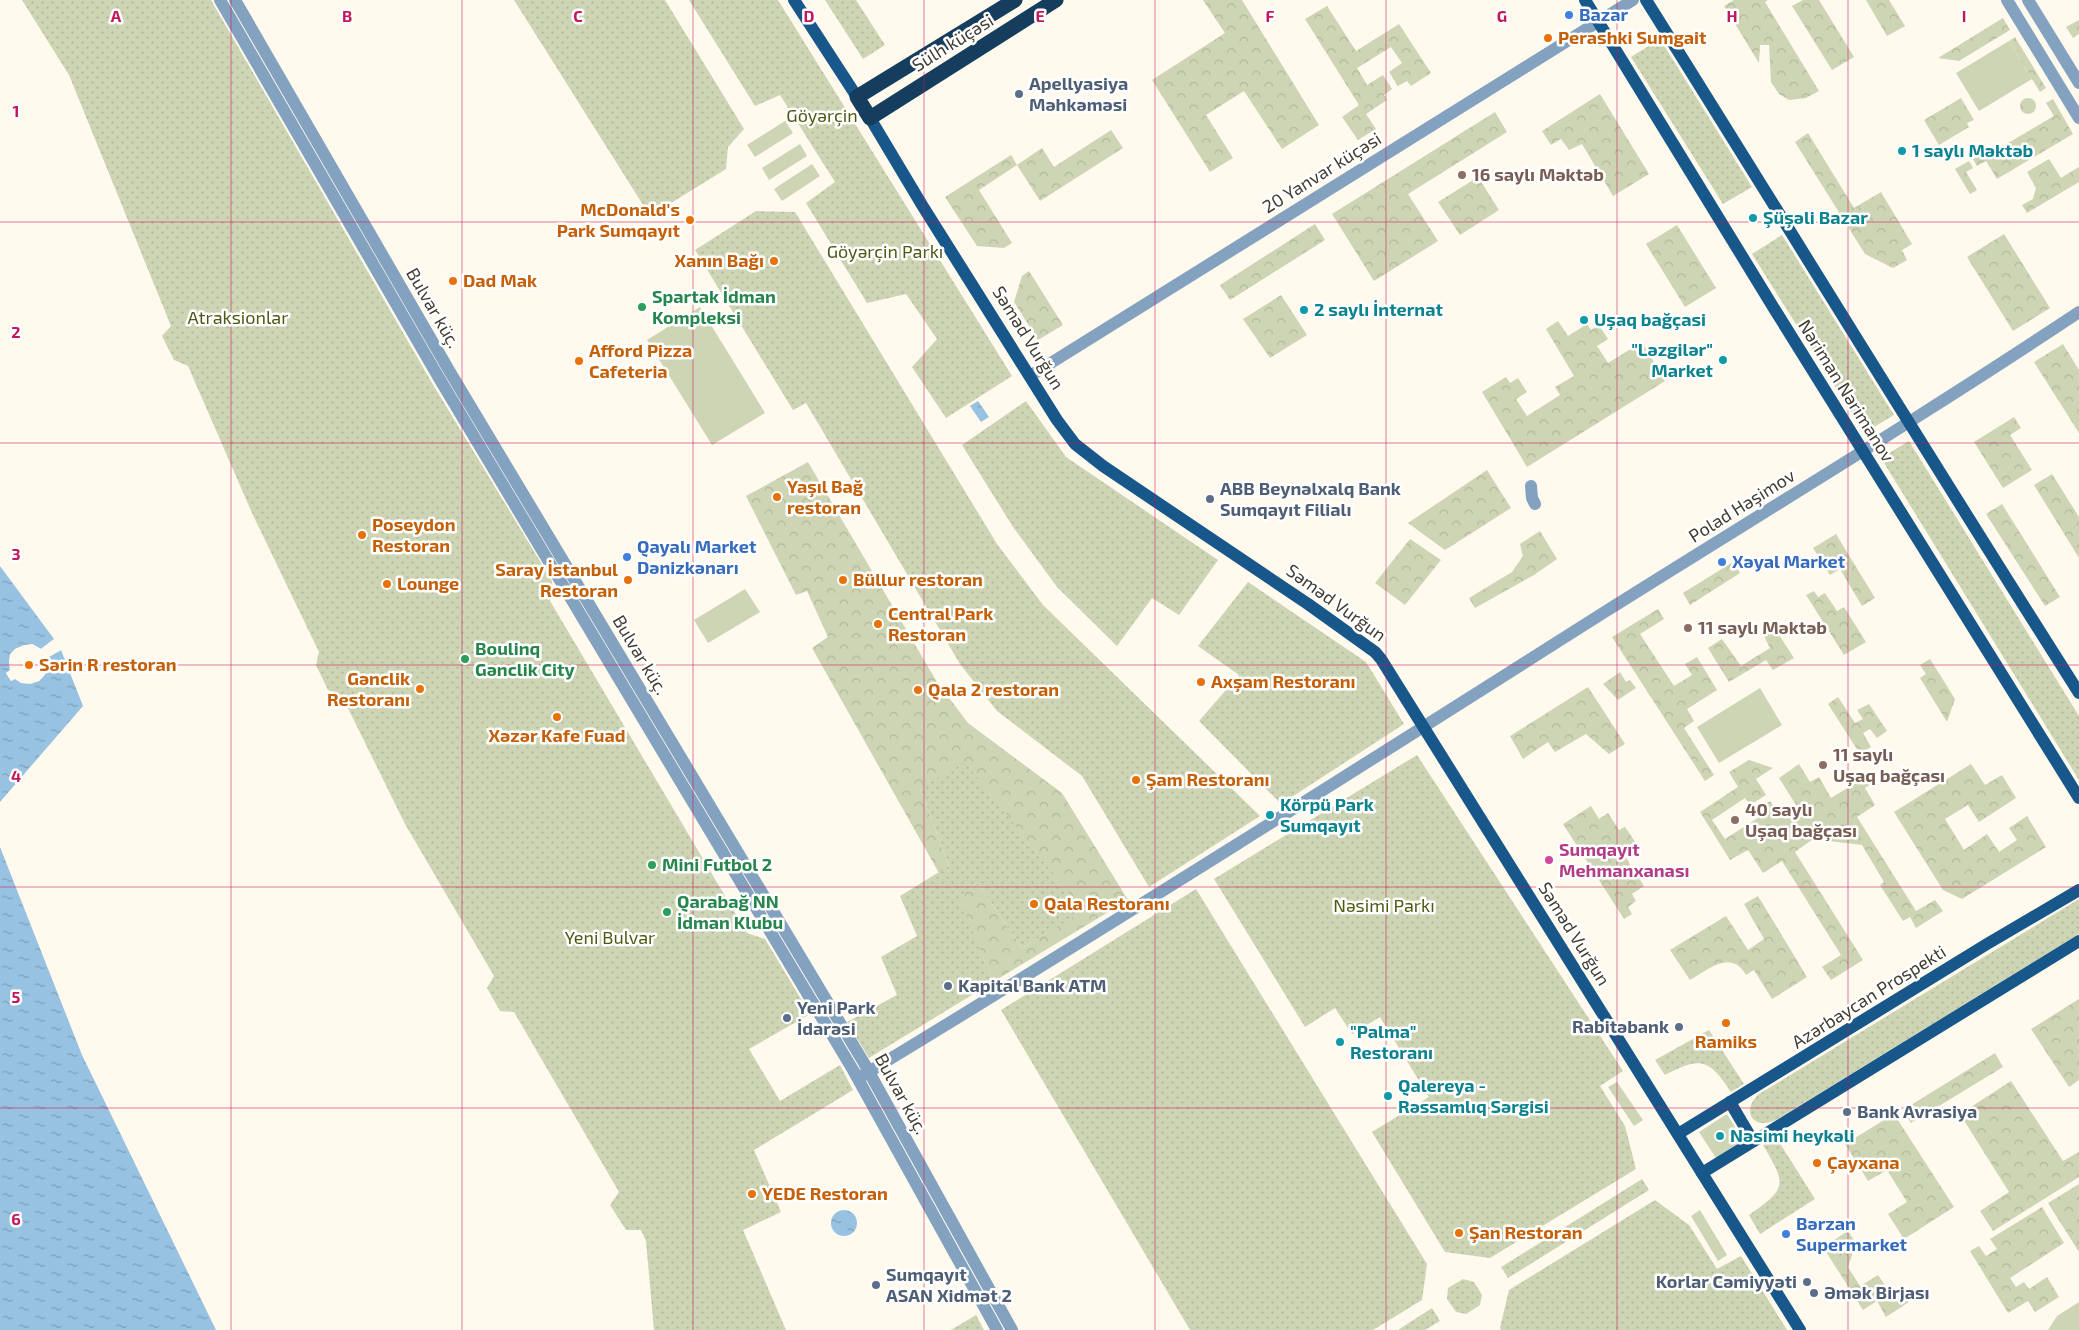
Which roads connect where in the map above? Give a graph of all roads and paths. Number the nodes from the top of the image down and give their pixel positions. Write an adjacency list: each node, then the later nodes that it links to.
1 (220, 0): 22 (street, Bulvar küç.)
2 (235, 0): 22 (street, Bulvar küç.)
3 (794, 0): 13 (main road, Səməd Vurğun)
4 (1015, 0): 13 (highway, Sülh küçəsi)
5 (1056, 0): 14 (highway, Sülh küçəsi)
6 (1585, 0): 11 (main road, Nəriman Nərimanov)
7 (1633, 0): 11 (street, 20 Yanvar küçəsi)
8 (1646, 0): 18 (main road, Nəriman Nərimanov)
9 (2007, 0): 15 (street)
10 (2028, 0): 12 (street)
11 (1598, 21): 17 (street, 20 Yanvar küçəsi); 19 (main road, Nəriman Nərimanov)
12 (2079, 83)
13 (857, 97): 14 (highway, Səməd Vurğun)
14 (870, 118): 17 (main road, Səməd Vurğun)
15 (2079, 118)
16 (2079, 312): 18 (street, Polad Həşimov)
17 (1030, 376): 24 (main road, Səməd Vurğun)
18 (1907, 422): 19 (street, Polad Həşimov); 23 (main road, Nəriman Nərimanov)
19 (1863, 450): 24 (street, Polad Həşimov); 25 (main road, Nəriman Nərimanov)
20 (1531, 486): 21 (street)
21 (1536, 504)
22 (616, 660): 28 (street, Bulvar küç.)
23 (2079, 693)
24 (1424, 728): 28 (street, Polad Həşimov); 30 (main road, Səməd Vurğun)
25 (2079, 798)
26 (2079, 890): 29 (main road, Azərbaycan Prospekti)
27 (2079, 942): 31 (main road)
28 (863, 1075): 33 (street, Bulvar küç.); 34 (street, Bulvar küç.)
29 (1730, 1102): 30 (main road, Azərbaycan Prospekti); 31 (main road)
30 (1678, 1134): 32 (main road, Səməd Vurğun)
31 (1754, 1141): 32 (main road)
32 (1702, 1173): 35 (main road, Səməd Vurğun)
33 (997, 1330)
34 (1012, 1330)
35 (1800, 1330)

